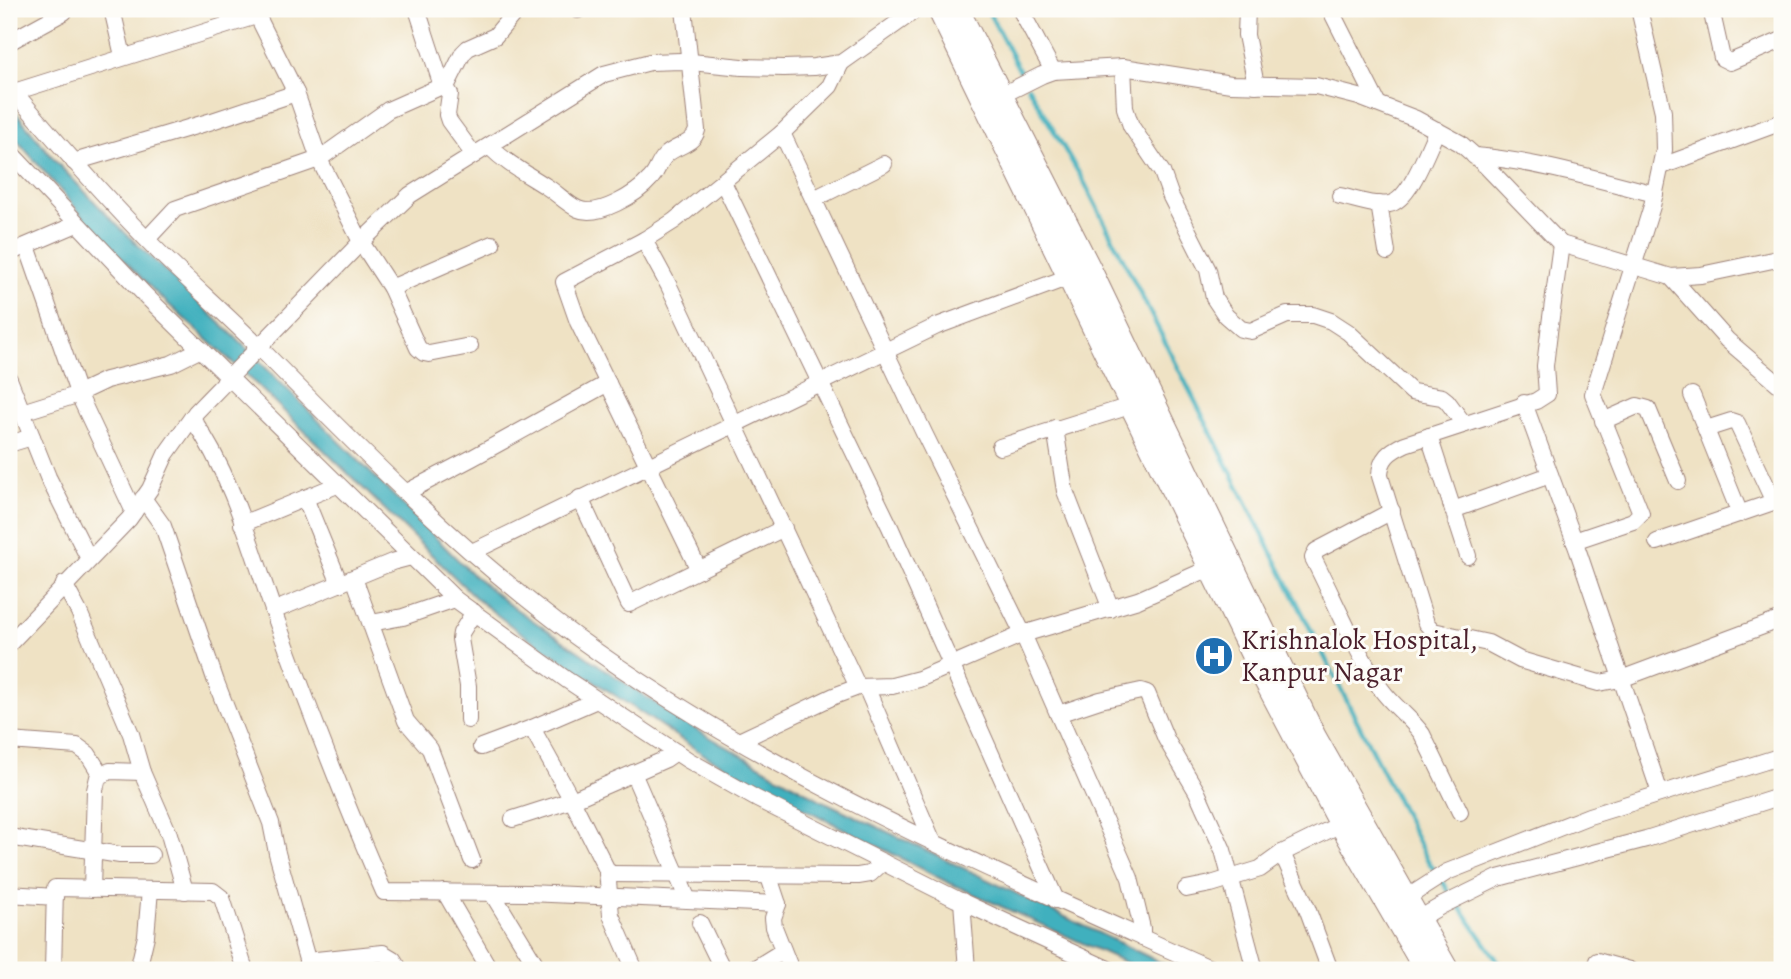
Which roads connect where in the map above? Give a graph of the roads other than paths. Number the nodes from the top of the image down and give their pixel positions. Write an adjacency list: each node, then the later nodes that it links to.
1 (113, 9): 17 (street)
2 (417, 9): 23 (street)
3 (521, 9): 23 (street)
4 (684, 9): 18 (street)
5 (917, 9): 19 (street)
6 (939, 9): 55 (highway)
7 (957, 9): 25 (highway)
8 (1020, 9): 21 (street)
9 (1247, 9): 22 (street)
10 (1330, 9): 27 (street)
11 (1639, 9): 38 (street)
12 (1711, 9): 15 (street)
13 (64, 12): 16 (street)
14 (255, 12): 17 (street); 26 (street)
15 (1782, 40)
16 (9, 42)
17 (123, 57): 24 (street)
18 (690, 62): 19 (street); 31 (street); 31 (street)
19 (841, 64): 30 (street)
20 (1123, 67): 21 (street); 22 (street); 74 (street)
21 (1047, 73): 25 (street)
22 (1256, 85): 27 (street)
23 (444, 86): 33 (street); 35 (street)
24 (11, 89): 36 (street)
25 (1010, 91): 55 (highway)
26 (296, 93): 35 (street); 36 (street)
27 (1378, 104): 29 (street)
28 (1782, 122): 38 (street)
29 (1437, 130): 34 (street); 43 (street)
30 (782, 133): 39 (street); 42 (street)
31 (490, 147): 33 (street)
32 (9, 151): 44 (street)
33 (474, 155): 47 (street)
34 (1474, 156): 40 (street); 49 (street)
35 (319, 159): 45 (street); 47 (street)
36 (74, 162): 45 (street)
37 (884, 164): 42 (street)
38 (1662, 166): 40 (street)
39 (723, 182): 46 (street); 64 (street)
40 (1655, 194): 54 (street)
41 (1340, 196): 43 (street)
42 (814, 199): 61 (street)
43 (1379, 204): 51 (street)
44 (77, 224): 50 (street); 59 (street)
45 (147, 239): 60 (street)
46 (644, 240): 65 (street); 75 (street)
47 (361, 242): 57 (street); 60 (street)
48 (492, 244): 57 (street)
49 (1561, 244): 54 (street); 69 (street)
50 (27, 246): 52 (street); 67 (street)
51 (1387, 252)
52 (9, 253)
53 (1782, 258): 56 (street)
54 (1632, 267): 56 (street); 73 (street)
55 (1079, 273): 61 (street); 70 (highway); 159 (highway)
56 (1671, 277): 66 (street)
57 (391, 288): 58 (street)
58 (470, 346)
59 (201, 349): 62 (street); 67 (street)
60 (256, 349): 62 (street); 86 (street)
61 (886, 350): 64 (street); 113 (street)
62 (232, 375): 72 (street); 85 (street)
63 (9, 379): 71 (street)
64 (821, 382): 75 (street); 115 (street)
65 (608, 383): 82 (street); 86 (street)
66 (1782, 387)
67 (78, 393): 71 (street); 93 (street)
68 (1692, 395): 77 (street)
69 (1524, 403): 74 (street); 83 (street)
70 (1133, 405): 76 (street); 103 (highway)
71 (22, 412): 79 (street)
72 (192, 418): 87 (street); 95 (street)
73 (1603, 421): 84 (street); 97 (street)
74 (1464, 424): 78 (street)
75 (733, 425): 82 (street); 96 (street)
76 (1055, 428): 81 (street); 108 (street)
77 (1706, 429): 90 (street); 94 (street)
78 (1429, 436): 91 (street); 92 (street)
79 (32, 437): 80 (street); 102 (street)
80 (9, 444)
81 (1000, 447)
82 (649, 466): 89 (street); 104 (street)
83 (1550, 475): 91 (street); 97 (street)
84 (1678, 481)
85 (337, 485): 88 (street); 101 (street)
86 (407, 492): 99 (street)
87 (144, 498): 93 (street); 166 (street)
88 (305, 498): 95 (street); 105 (street)
89 (580, 498): 99 (street); 104 (street)
90 (1778, 501): 94 (street)
91 (1453, 510): 100 (street)
92 (1392, 511): 116 (street); 133 (street)
93 (134, 512): 102 (street)
94 (1740, 513): 98 (street)
95 (242, 524): 109 (street)
96 (784, 528): 104 (street); 117 (street)
97 (1574, 541): 116 (street)
98 (1657, 542)
99 (472, 552): 123 (street)
100 (1468, 556)
101 (411, 557): 105 (street); 107 (street)
102 (89, 559): 106 (street)
103 (1210, 568): 108 (street); 135 (highway)
104 (699, 570)
105 (347, 581): 109 (street); 112 (street)
106 (64, 584): 114 (street); 127 (street)
107 (455, 599): 110 (street); 112 (street)
108 (1111, 609): 113 (street)
109 (273, 611): 151 (street)
110 (474, 612): 118 (street); 120 (street)
111 (1782, 619): 116 (street)
112 (371, 623): 141 (street)
113 (1023, 635): 115 (street); 119 (street)
114 (9, 644)
115 (952, 665): 117 (street); 157 (street)
116 (1621, 679): 130 (street)
117 (862, 687): 123 (street); 137 (street)
118 (597, 700): 121 (street); 125 (street)
119 (1058, 713): 145 (street); 162 (street)
120 (468, 720)
121 (532, 728): 124 (street); 132 (street)
122 (9, 741): 129 (street)
123 (739, 741): 137 (street)
124 (481, 747)
125 (676, 752): 128 (street); 142 (street)
126 (1782, 756): 130 (street)
127 (142, 772): 129 (street); 150 (street)
128 (633, 773): 132 (street); 144 (street)
129 (101, 775): 138 (street)
130 (1660, 793): 159 (street)
131 (1782, 796): 161 (street)
132 (572, 800): 134 (street); 143 (street)
133 (1460, 812)
134 (513, 819)
135 (1341, 824): 139 (street); 159 (highway)
136 (9, 837): 138 (street)
137 (933, 842): 157 (street)
138 (93, 851): 140 (street); 146 (street)
139 (1282, 853): 145 (street); 181 (street)
140 (150, 855)
141 (472, 860)
142 (883, 862): 149 (street); 158 (street)
143 (607, 874): 144 (street); 154 (street)
144 (679, 875): 149 (street); 156 (street)
145 (1231, 879): 147 (street); 180 (street)
146 (92, 889): 148 (street); 155 (street)
147 (1186, 889)
148 (150, 890): 150 (street); 168 (street)
149 (773, 890): 156 (street); 163 (street)
150 (185, 891): 169 (street)
151 (446, 892): 152 (street); 171 (street)
152 (492, 893): 154 (street); 172 (street)
153 (9, 894): 155 (street)
154 (609, 896): 156 (street); 173 (street)
155 (55, 897): 167 (street)
156 (688, 900)
157 (1056, 900): 162 (street)
158 (962, 901): 165 (street); 177 (street)
159 (1398, 904): 161 (highway)
160 (700, 922): 174 (street)
161 (1410, 925): 182 (highway); 183 (highway)
162 (1142, 938): 179 (street)
163 (783, 951): 175 (street); 176 (street)
164 (1597, 961): 184 (street)
165 (1078, 963): 178 (street)
166 (309, 965): 170 (street)
167 (53, 970)
168 (138, 970)
169 (245, 970)
170 (400, 970)
171 (490, 970)
172 (538, 970)
173 (635, 970)
174 (723, 970)
175 (752, 970)
176 (791, 970)
177 (967, 970)
178 (1110, 970)
179 (1214, 970)
180 (1255, 970)
181 (1330, 970)
182 (1426, 970)
183 (1447, 970)
184 (1629, 970)

